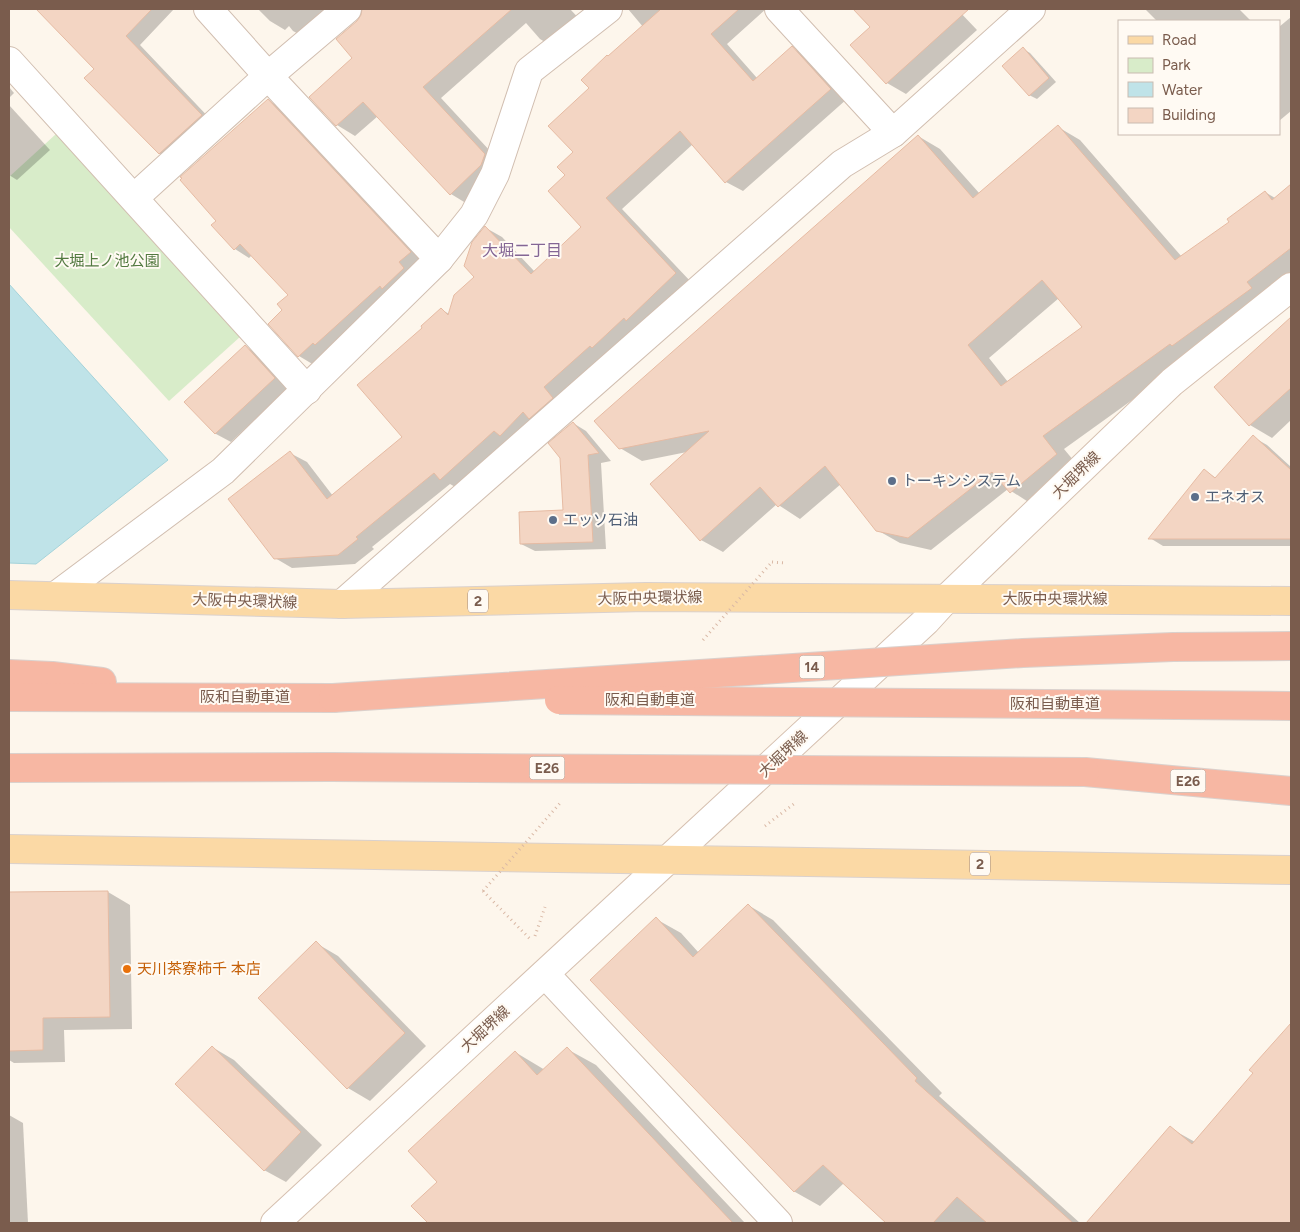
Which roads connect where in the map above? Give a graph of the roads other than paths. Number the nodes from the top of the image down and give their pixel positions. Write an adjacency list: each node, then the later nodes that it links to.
1 (208, 9): 7 (street)
2 (347, 9): 7 (street)
3 (608, 9): 10 (street)
4 (779, 9): 8 (street)
5 (1030, 9): 8 (street)
6 (9, 61): 9 (street)
7 (268, 76): 9 (street); 10 (street)
8 (893, 133): 17 (street)
9 (134, 198): 12 (street)
10 (439, 259): 12 (street)
11 (1291, 287): 15 (street, 大堀堺線)
12 (308, 390): 14 (street)
13 (9, 594): 14 (main road, 大阪中央環状線 / 2)
14 (58, 595): 17 (main road, 大阪中央環状線 / 2)
15 (947, 598): 16 (main road, 大阪中央環状線 / 2); 17 (main road, 大阪中央環状線 / 2); 29 (street, 大堀堺線)
16 (1291, 600)
17 (342, 604)
18 (1291, 646): 22 (highway, 14, bridge)
19 (9, 674): 21 (highway)
20 (9, 697): 21 (highway, 阪和自動車道)
21 (243, 697): 22 (highway, 阪和自動車道)
22 (333, 698): 23 (highway, 阪和自動車道, bridge)
23 (1291, 706)
24 (9, 768): 25 (highway, E26, bridge)
25 (1085, 772): 26 (highway, E26); 27 (highway, E26)
26 (1291, 773)
27 (1291, 791)
28 (9, 849): 29 (main road, 2)
29 (669, 859): 30 (main road, 2); 31 (street, 大堀堺線)
30 (1291, 870)
31 (544, 974): 32 (street, 大堀堺線); 33 (street)
32 (275, 1223)
33 (778, 1223)

